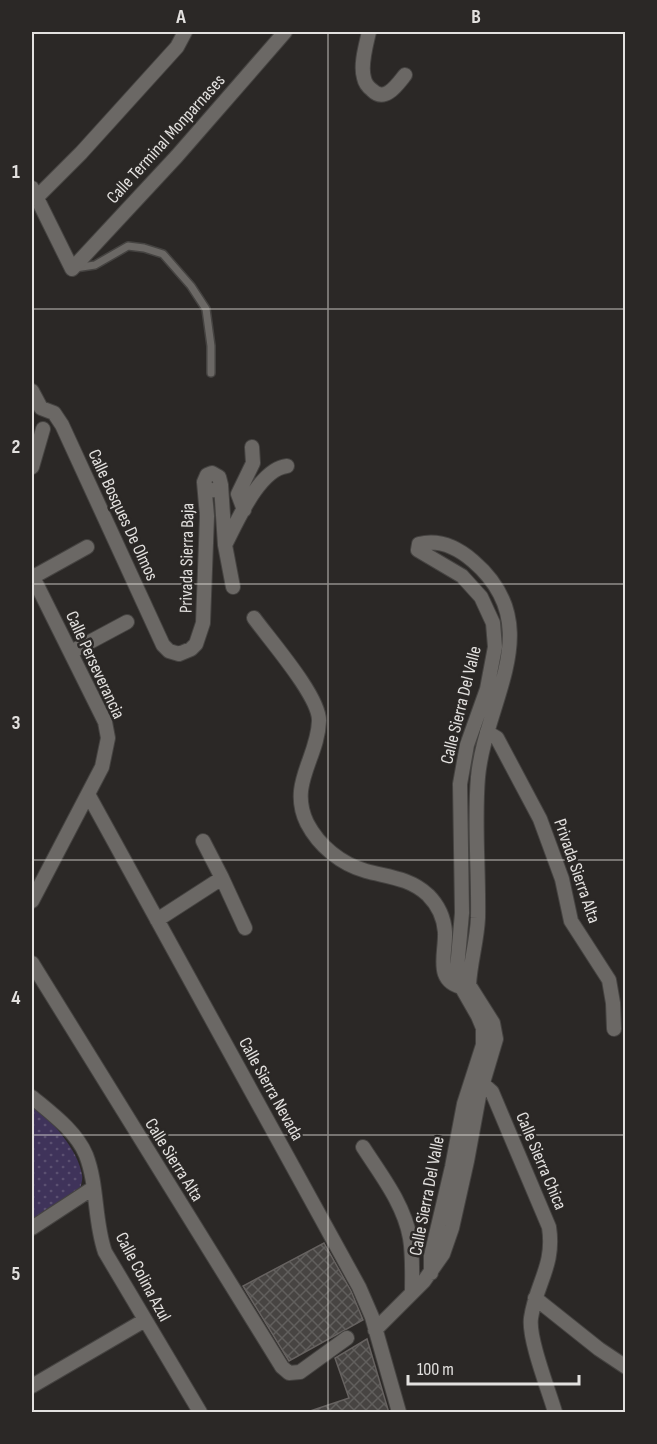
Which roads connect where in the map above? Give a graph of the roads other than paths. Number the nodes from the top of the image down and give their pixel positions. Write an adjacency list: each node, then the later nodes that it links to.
1 (185, 32): 5 (street)
2 (285, 32): 6 (street, Calle Terminal Monparnases)
3 (369, 32): 4 (street)
4 (405, 75)
5 (33, 194): 6 (street)
6 (72, 269): 7 (lane)
7 (211, 373)
8 (32, 391): 21 (street, Calle Bosques De Olmos)
9 (43, 429): 12 (street)
10 (252, 447): 13 (street)
11 (287, 466): 13 (street)
12 (32, 467)
13 (244, 510): 14 (street)
14 (225, 545): 17 (street, Privada Sierra Baja); 21 (street, Privada Sierra Baja)
15 (87, 548): 16 (street)
16 (32, 576): 20 (street, Calle Perseverancia)
17 (233, 587)
18 (254, 618): 30 (street)
19 (128, 622): 20 (street)
20 (71, 652): 23 (street, Calle Perseverancia)
21 (179, 654)
22 (487, 732): 30 (street, Calle Sierra Del Valle); 30 (street, Calle Sierra Del Valle); 31 (street, Privada Sierra Alta)
23 (88, 794): 26 (street, Calle Perseverancia); 27 (street, Calle Sierra Nevada)
24 (202, 841): 25 (street)
25 (222, 878): 27 (street); 28 (street)
26 (32, 901)
27 (157, 920): 40 (street, Calle Sierra Nevada)
28 (245, 928)
29 (32, 963): 41 (street, Calle Sierra Alta)
30 (466, 988): 32 (street, Calle Sierra Del Valle)
31 (614, 1029)
32 (477, 1082): 37 (street, Calle Sierra Del Valle); 38 (street, Calle Sierra Chica)
33 (32, 1097): 35 (street, Calle Colina Azul)
34 (363, 1147): 37 (street)
35 (93, 1188): 36 (street); 39 (street, Calle Colina Azul)
36 (32, 1228)
37 (412, 1293): 40 (street, Calle Sierra Del Valle)
38 (535, 1298): 42 (street); 46 (street, Calle Sierra Chica)
39 (145, 1320): 43 (street); 44 (street, Calle Colina Azul)
40 (375, 1330): 45 (street, Calle Sierra Nevada)
41 (347, 1338)
42 (626, 1367)
43 (32, 1386)
44 (200, 1413)
45 (399, 1413)
46 (555, 1413)

